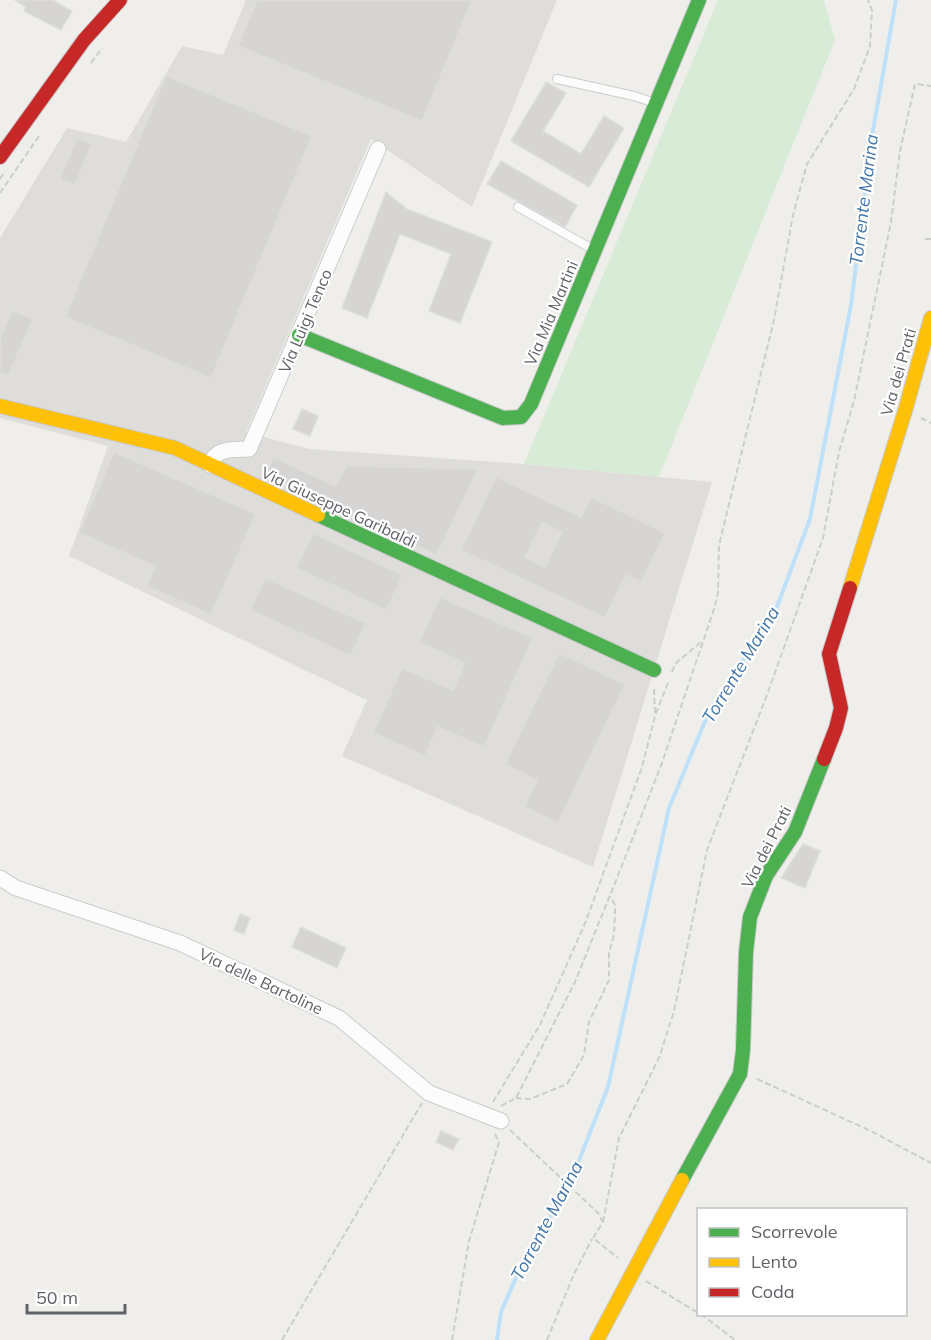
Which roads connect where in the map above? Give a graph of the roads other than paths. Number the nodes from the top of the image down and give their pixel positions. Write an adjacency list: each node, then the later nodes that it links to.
1 (120, 0): 6 (street)
2 (699, 0): 4 (street, Via Mia Martini)
3 (557, 79): 4 (lane)
4 (656, 104): 8 (street, Via Mia Martini)
5 (378, 149): 10 (street, Via Luigi Tenco)
6 (0, 157)
7 (518, 207): 8 (lane)
8 (595, 251): 10 (street, Via Mia Martini)
9 (931, 318): 16 (street, Via dei Prati)
10 (300, 335): 12 (street, Via Luigi Tenco)
11 (0, 406): 12 (street, Via Giuseppe Garibaldi)
12 (210, 465): 13 (street, Via Giuseppe Garibaldi)
13 (654, 670)
14 (0, 878): 15 (street, Via delle Bartoline)
15 (501, 1121)
16 (597, 1340)

